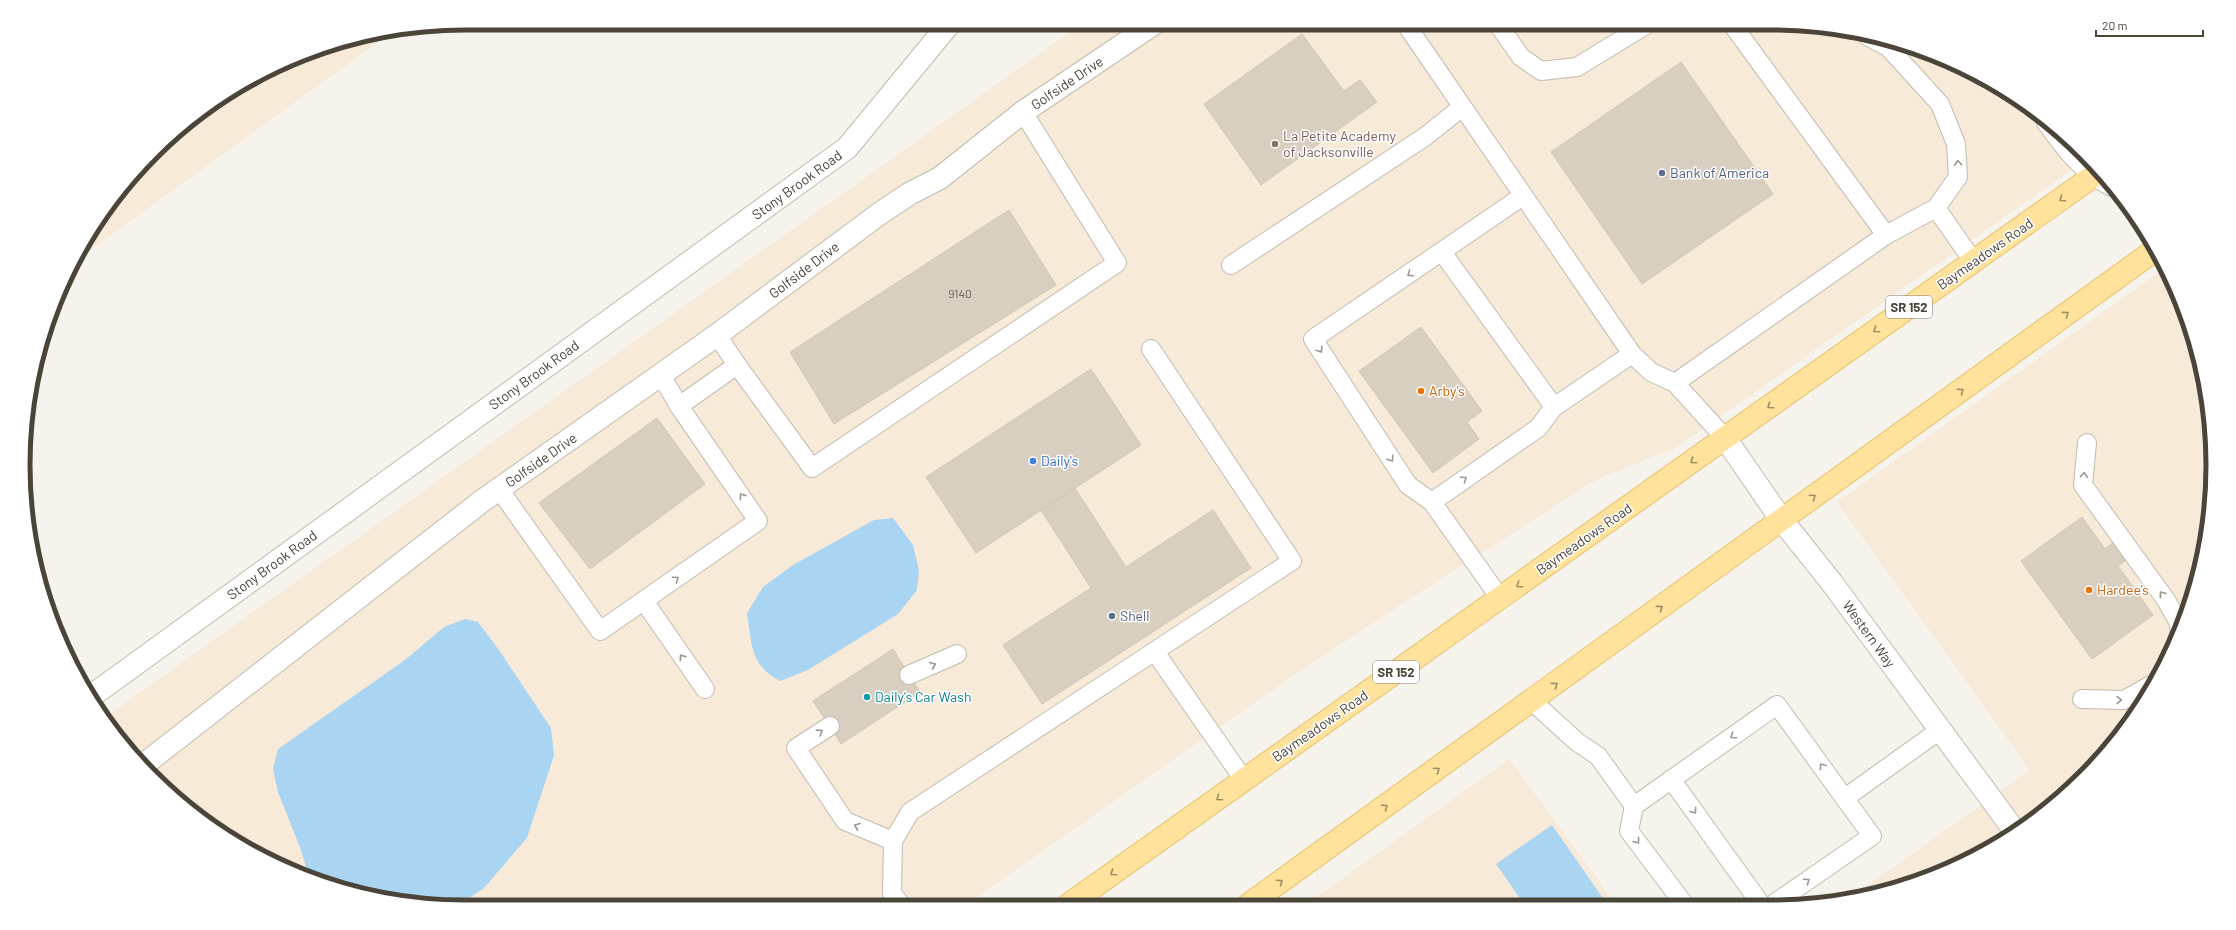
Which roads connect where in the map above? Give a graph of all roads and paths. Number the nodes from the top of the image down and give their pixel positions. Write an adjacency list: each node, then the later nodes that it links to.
1 (944, 30): 41 (street, Stony Brook Road)
2 (1145, 30): 9 (street, Golfside Drive)
3 (1410, 30): 8 (lane)
4 (1502, 30): 5 (lane)
5 (1638, 30)
6 (1736, 30): 15 (lane)
7 (1884, 45): 14 (lane, one-way to 7)
8 (1462, 107): 13 (lane); 19 (lane)
9 (1023, 112): 20 (street, Golfside Drive); 23 (lane)
10 (2067, 146): 11 (street)
11 (2086, 165)
12 (2099, 180): 18 (main road, Baymeadows Road / SR 152, one-way to 18)
13 (1523, 196): 16 (lane); 22 (lane)
14 (1936, 208): 15 (lane); 18 (lane)
15 (1886, 235): 25 (lane)
16 (1442, 252): 27 (lane); 31 (lane, one-way to 31)
17 (2151, 253): 32 (main road, one-way to 17)
18 (1973, 261): 28 (main road, Baymeadows Road / SR 152, one-way to 28)
19 (1232, 265)
20 (717, 335): 23 (lane); 24 (street, Golfside Drive)
21 (1151, 350): 36 (lane)
22 (1632, 354): 25 (lane); 27 (lane)
23 (737, 366): 26 (lane)
24 (661, 375): 26 (lane); 30 (street, Golfside Drive)
25 (1675, 383): 28 (lane)
26 (679, 406): 34 (lane, one-way to 26)
27 (1554, 407): 31 (lane, one-way to 27)
28 (1725, 438): 32 (street, Western Way); 33 (main road, Baymeadows Road / SR 152, one-way to 33)
29 (2087, 443): 35 (lane, one-way to 29)
30 (499, 489): 34 (lane); 46 (street, Golfside Drive)
31 (1432, 502): 33 (lane)
32 (1781, 519): 43 (main road, one-way to 32); 45 (street, Western Way)
33 (1500, 598): 48 (main road, Baymeadows Road / SR 152)
34 (644, 601): 39 (lane, one-way to 34)
35 (2177, 620)
36 (1155, 652): 48 (lane); 52 (lane)
37 (957, 654): 38 (lane, one-way to 37)
38 (909, 675)
39 (704, 689)
40 (2144, 689): 42 (lane, one-way to 40)
41 (95, 693)
42 (2082, 699)
43 (1532, 701): 50 (lane); 55 (main road, one-way to 43)
44 (830, 726): 52 (lane, one-way to 44)
45 (1940, 730): 49 (lane); 51 (street, Western Way)
46 (147, 762)
47 (1671, 779): 49 (lane, one-way to 47); 50 (lane); 57 (lane, one-way to 57)
48 (1244, 780): 54 (main road, Baymeadows Road / SR 152, one-way to 54)
49 (1844, 798): 58 (lane, one-way to 49)
50 (1634, 806): 56 (lane, one-way to 56)
51 (2012, 828)
52 (894, 841): 53 (lane)
53 (897, 900)
54 (1075, 900)
55 (1255, 900)
56 (1681, 900)
57 (1758, 900)
58 (1780, 900)

